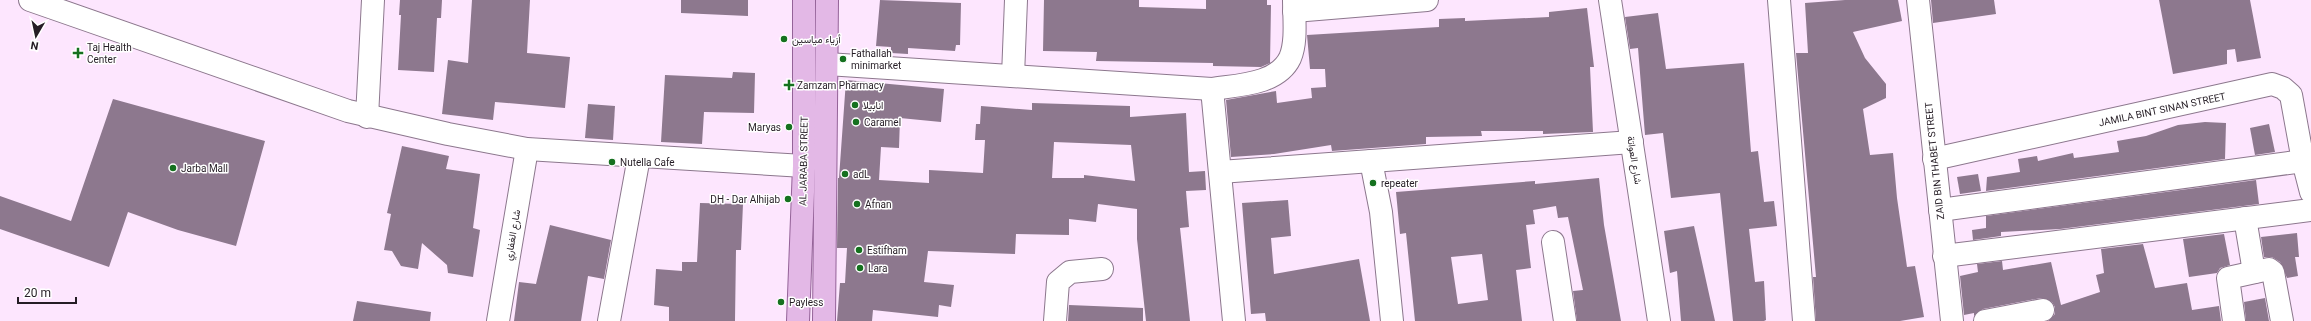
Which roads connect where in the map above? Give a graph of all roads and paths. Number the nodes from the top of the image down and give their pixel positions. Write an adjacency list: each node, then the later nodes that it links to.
1 (30, 0): 14 (street)
2 (373, 0): 14 (street)
3 (804, 0): 21 (main road, AL JARABA STREET)
4 (828, 0): 11 (main road)
5 (1016, 0): 12 (street)
6 (1428, 0): 10 (street)
7 (1610, 0): 15 (street, شارع العواتة)
8 (1779, 0): 43 (street)
9 (1918, 0): 18 (street, ZAID BIN THABET STREET)
10 (1294, 5): 13 (street)
11 (827, 64): 12 (street); 25 (main road)
12 (1013, 76): 13 (street)
13 (1212, 89): 22 (street)
14 (367, 117): 16 (street)
15 (1632, 142): 19 (street); 42 (street, شارع العواتة)
16 (527, 150): 17 (street); 34 (street, شارع الغفاري)
17 (639, 157): 21 (street); 35 (street)
18 (1934, 159): 20 (street, JAMILA BINT SINAN STREET); 26 (street, ZAID BIN THABET STREET)
19 (1371, 161): 22 (street); 40 (street)
20 (2303, 161): 23 (street, JAMILA BINT SINAN STREET); 26 (street)
21 (804, 166): 24 (main road, AL JARABA STREET)
22 (1220, 172): 39 (street)
23 (2311, 192)
24 (802, 206): 25 (main road); 36 (main road, AL JARABA STREET)
25 (826, 207): 37 (main road)
26 (1940, 210): 30 (street, ZAID BIN THABET STREET)
27 (2311, 210): 28 (street)
28 (2245, 218): 30 (street); 32 (street)
29 (1553, 242): 41 (street)
30 (1944, 256): 44 (street, ZAID BIN THABET STREET)
31 (1102, 269): 38 (street)
32 (2254, 272): 46 (street); 47 (street)
33 (2043, 310): 45 (street)
34 (498, 321)
35 (609, 321)
36 (798, 321)
37 (824, 321)
38 (1054, 321)
39 (1234, 321)
40 (1392, 321)
41 (1565, 321)
42 (1659, 321)
43 (1804, 321)
44 (1952, 321)
45 (1986, 321)
46 (2234, 321)
47 (2282, 321)

